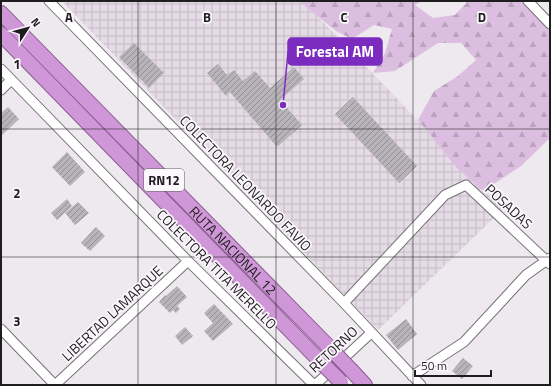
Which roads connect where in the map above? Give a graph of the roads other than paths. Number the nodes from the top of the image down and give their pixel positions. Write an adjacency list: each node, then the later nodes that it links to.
1 (49, 1): 11 (street, COLECTORA LEONARDO FAVIO)
2 (528, 1): 4 (street)
3 (1, 13): 18 (highway, RUTA NACIONAL 12 / RN12, bridge)
4 (550, 24)
5 (1, 34): 15 (highway, RUTA NACIONAL 12 / RN12, bridge)
6 (1, 69): 7 (street, COLECTORA TITA MERELLO)
7 (11, 80): 8 (street); 9 (street, COLECTORA TITA MERELLO)
8 (1, 90)
9 (188, 261): 16 (street, LIBERTAD LAMARQUE); 17 (street, COLECTORA TITA MERELLO)
10 (549, 261): 11 (street, POSADAS); 14 (street)
11 (344, 303): 13 (street, COLECTORA LEONARDO FAVIO)
12 (1, 329): 16 (street)
13 (370, 333): 14 (street, COLECTORA LEONARDO FAVIO); 17 (street, RETORNO)
14 (412, 376): 19 (street, COLECTORA LEONARDO FAVIO)
15 (342, 384)
16 (56, 385)
17 (315, 385)
18 (365, 385)
19 (421, 385)

